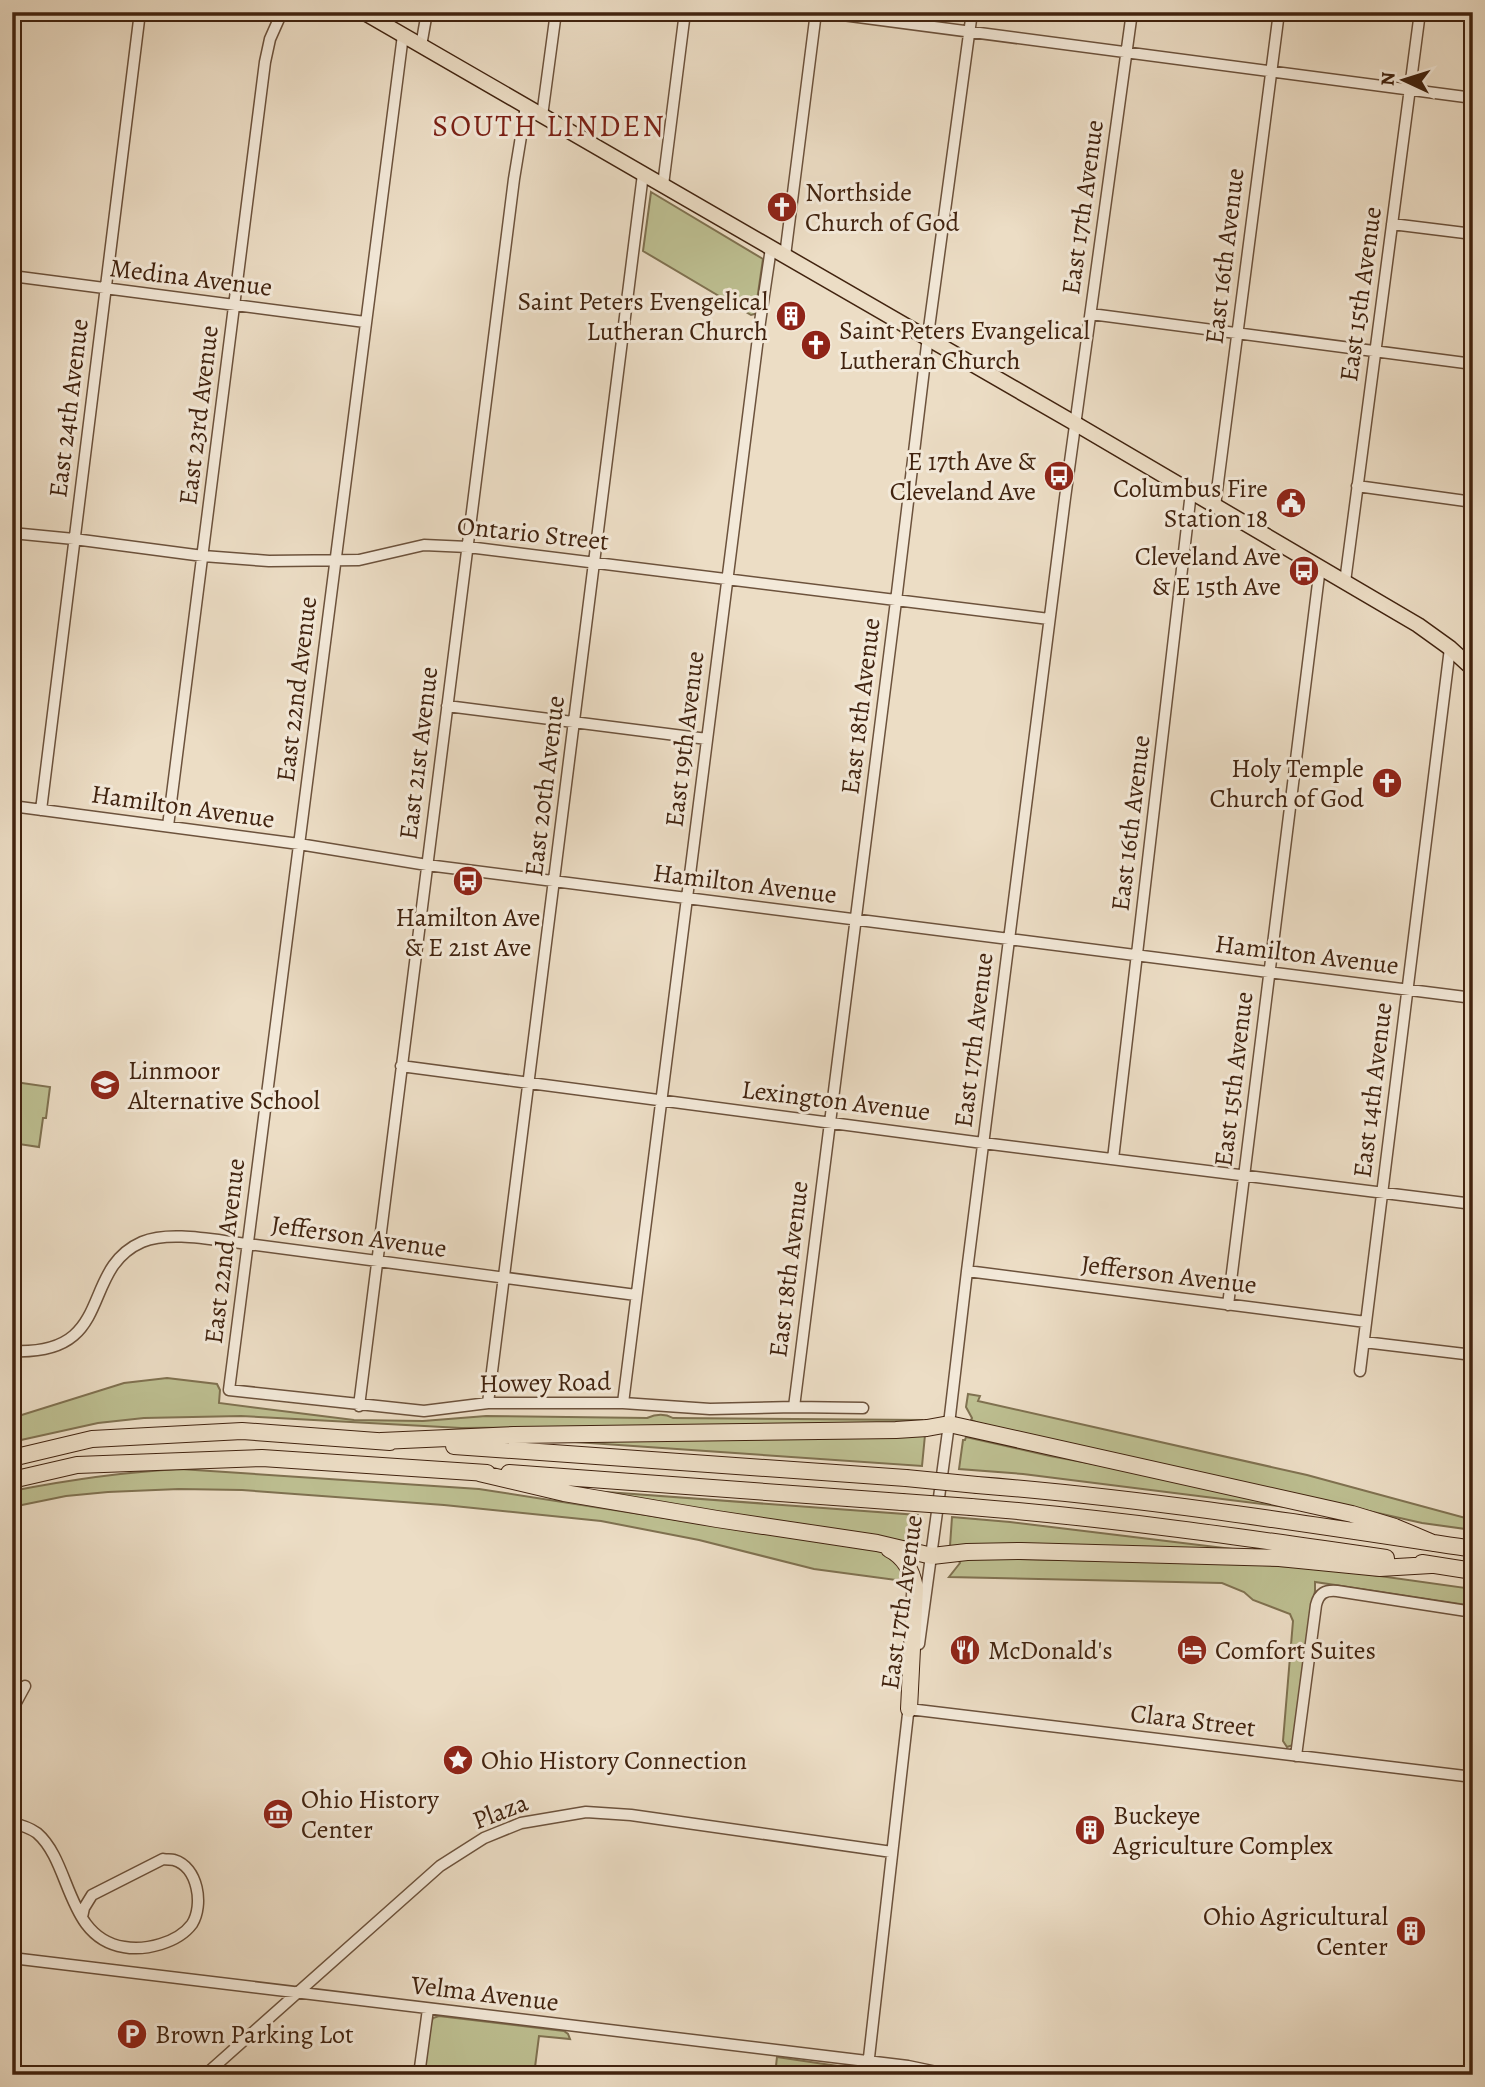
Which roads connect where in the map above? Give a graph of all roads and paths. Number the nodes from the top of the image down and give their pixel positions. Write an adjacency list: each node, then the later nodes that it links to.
1 (140, 12): 28 (street, East 24th Avenue)
2 (282, 12): 29 (street, East 23rd Avenue)
3 (363, 12): 13 (main road)
4 (427, 12): 14 (street)
5 (556, 12): 20 (street)
6 (685, 12): 22 (street)
7 (818, 12): 12 (street); 26 (street)
8 (972, 12): 12 (street, East 18th Avenue)
9 (1132, 12): 15 (street, East 17th Avenue)
10 (1279, 12): 16 (street, East 16th Avenue)
11 (1420, 12): 17 (street, East 15th Avenue)
12 (969, 32): 15 (street); 33 (street, East 18th Avenue)
13 (403, 35): 14 (main road); 31 (street, East 22nd Avenue)
14 (422, 46): 19 (main road)
15 (1127, 53): 16 (street); 30 (street, East 17th Avenue)
16 (1271, 72): 17 (street); 32 (street, East 16th Avenue)
17 (1410, 90): 18 (street); 23 (street, East 15th Avenue)
18 (1473, 98)
19 (526, 106): 20 (main road); 43 (street, East 21st Avenue)
20 (542, 116): 21 (main road)
21 (643, 174): 22 (main road); 46 (street, East 20th Avenue)
22 (663, 185): 25 (main road)
23 (1392, 224): 24 (street); 34 (street, East 15th Avenue)
24 (1473, 234)
25 (771, 248): 26 (main road); 48 (street, East 19th Avenue)
26 (785, 256): 33 (main road)
27 (12, 276): 28 (street, Medina Avenue)
28 (106, 289): 29 (street, Medina Avenue); 42 (street, East 24th Avenue)
29 (235, 305): 31 (street, Medina Avenue); 44 (street, East 23rd Avenue)
30 (1091, 314): 32 (street); 36 (street, East 17th Avenue)
31 (365, 322): 45 (street, East 22nd Avenue)
32 (1237, 333): 34 (street); 40 (street, East 16th Avenue)
33 (929, 339): 36 (main road); 50 (street, East 18th Avenue)
34 (1375, 351): 35 (street); 37 (street, East 15th Avenue)
35 (1473, 364)
36 (1076, 424): 38 (main road); 51 (street, East 17th Avenue)
37 (1357, 486): 39 (street); 49 (street, East 15th Avenue)
38 (1191, 492): 40 (main road); 66 (street, East 16th Avenue)
39 (1473, 502)
40 (1215, 506): 47 (main road)
41 (12, 533): 42 (street, Ontario Street)
42 (74, 539): 44 (street, Ontario Street); 58 (street, East 24th Avenue)
43 (468, 547): 45 (street, Ontario Street); 46 (street, Ontario Street); 54 (street, East 21st Avenue)
44 (203, 556): 45 (street, Ontario Street); 59 (street, East 23rd Avenue)
45 (335, 561): 60 (street, East 22nd Avenue)
46 (595, 563): 48 (street, Ontario Street); 55 (street, East 20th Avenue)
47 (1320, 567): 49 (main road); 67 (street, East 15th Avenue)
48 (728, 580): 50 (street, Ontario Street); 56 (street, East 19th Avenue)
49 (1345, 582): 52 (main road)
50 (896, 601): 51 (street, Ontario Street); 64 (street, East 18th Avenue)
51 (1049, 619): 65 (street, East 17th Avenue)
52 (1450, 648): 53 (main road); 68 (street, East 14th Avenue)
53 (1473, 668)
54 (447, 706): 55 (street); 61 (street, East 21st Avenue)
55 (575, 722): 56 (street); 62 (street, East 20th Avenue)
56 (707, 739): 63 (street, East 19th Avenue)
57 (12, 806): 58 (street, Hamilton Avenue)
58 (41, 810): 59 (street, Hamilton Avenue)
59 (168, 826): 60 (street, Hamilton Avenue)
60 (299, 844): 61 (street, Hamilton Avenue); 79 (street, East 22nd Avenue)
61 (427, 865): 62 (street, Hamilton Avenue); 70 (street, East 21st Avenue)
62 (555, 881): 63 (street, Hamilton Avenue); 71 (street, East 20th Avenue)
63 (687, 898): 64 (street, Hamilton Avenue); 72 (street, East 19th Avenue)
64 (855, 919): 65 (street, Hamilton Avenue); 73 (street, East 18th Avenue)
65 (1009, 940): 66 (street, Hamilton Avenue); 74 (street, East 17th Avenue)
66 (1137, 956): 67 (street, Hamilton Avenue); 75 (street, East 16th Avenue)
67 (1270, 971): 68 (street, Hamilton Avenue); 76 (street, East 15th Avenue)
68 (1408, 989): 69 (street, Hamilton Avenue); 77 (street, East 14th Avenue)
69 (1473, 998)
70 (401, 1066): 71 (street, Lexington Avenue); 80 (street, East 21st Avenue)
71 (529, 1084): 72 (street, Lexington Avenue); 82 (street, East 20th Avenue)
72 (661, 1100): 73 (street, Lexington Avenue); 83 (street, East 19th Avenue)
73 (830, 1122): 74 (street, Lexington Avenue); 94 (street, East 18th Avenue)
74 (983, 1143): 75 (street, Lexington Avenue); 81 (street, East 17th Avenue)
75 (1113, 1159): 76 (street, Lexington Avenue)
76 (1244, 1175): 77 (street, Lexington Avenue); 84 (street, East 15th Avenue)
77 (1382, 1193): 78 (street, Lexington Avenue); 85 (street, East 14th Avenue)
78 (1473, 1204)
79 (248, 1244): 80 (street, Jefferson Avenue); 87 (street, Jefferson Avenue); 90 (street, East 22nd Avenue)
80 (377, 1262): 82 (street, Jefferson Avenue); 93 (street, East 21st Avenue)
81 (967, 1271): 84 (street, Jefferson Avenue); 96 (street, East 17th Avenue)
82 (504, 1278): 83 (street, Jefferson Avenue); 91 (street, East 20th Avenue)
83 (636, 1295): 92 (street, East 19th Avenue)
84 (1228, 1305): 85 (street, Jefferson Avenue)
85 (1366, 1322): 86 (street, East 14th Avenue)
86 (1364, 1342): 88 (street); 89 (street, East 14th Avenue)
87 (12, 1351)
88 (1473, 1355)
89 (1360, 1371)
90 (229, 1390): 93 (street, Howey Road)
91 (488, 1403): 92 (street, Howey Road); 93 (street, Howey Road)
92 (623, 1403): 94 (street, Howey Road)
93 (359, 1406)
94 (793, 1407): 95 (street, Howey Road)
95 (863, 1408)
96 (949, 1424): 97 (highway); 102 (highway); 104 (street, East 17th Avenue)
97 (381, 1441): 98 (highway); 102 (highway, bridge)
98 (12, 1458)
99 (479, 1473): 100 (highway); 101 (highway); 105 (highway, bridge)
100 (12, 1480)
101 (877, 1543): 104 (highway); 109 (highway)
102 (1433, 1543): 103 (highway)
103 (1473, 1549)
104 (932, 1556): 105 (highway); 109 (street, East 17th Avenue)
105 (1431, 1565): 106 (highway)
106 (1473, 1571)
107 (1473, 1612): 111 (street)
108 (25, 1686): 110 (street)
109 (909, 1709): 111 (street, Clara Street); 114 (street, East 17th Avenue)
110 (12, 1710)
111 (1296, 1756): 112 (street, Clara Street)
112 (1473, 1777)
113 (12, 1823): 115 (street)
114 (892, 1852): 119 (street, Plaza); 121 (street, East 17th Avenue)
115 (68, 1890): 116 (street); 117 (street)
116 (92, 1895): 117 (street); 117 (street)
117 (82, 1917)
118 (12, 1958): 119 (street, Velma Avenue)
119 (298, 1993): 120 (street, Velma Avenue); 122 (street, Plaza)
120 (428, 2009): 121 (street, Velma Avenue); 123 (street)
121 (868, 2062): 124 (street, East 17th Avenue); 125 (street, Velma Avenue)
122 (205, 2075)
123 (419, 2075)
124 (867, 2075)
125 (951, 2075)

